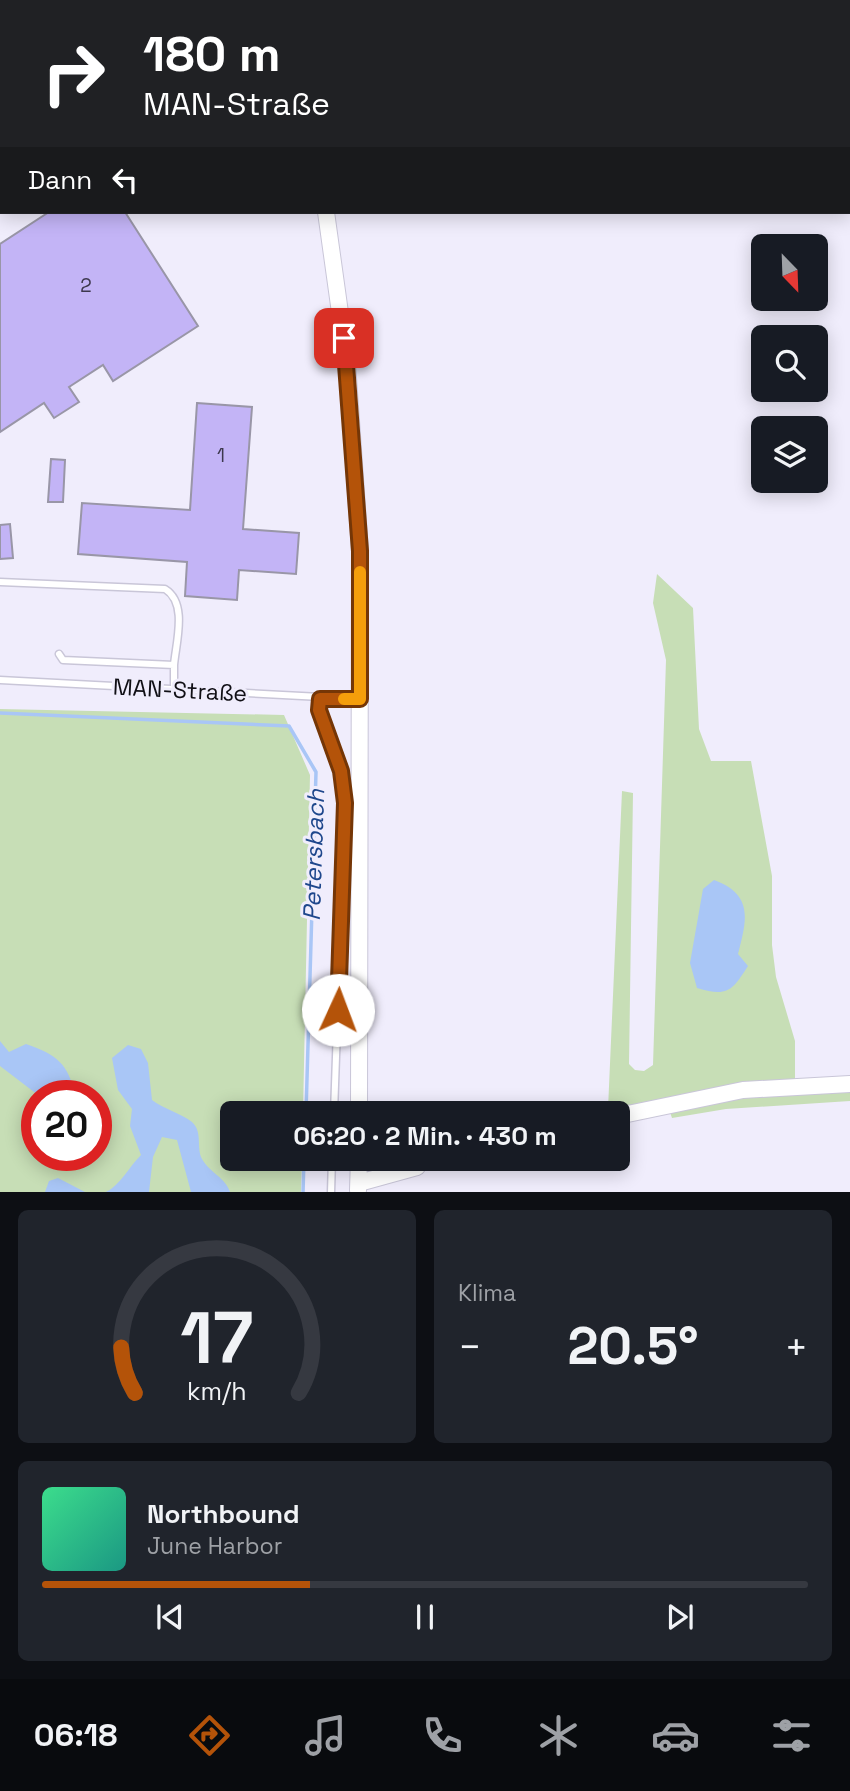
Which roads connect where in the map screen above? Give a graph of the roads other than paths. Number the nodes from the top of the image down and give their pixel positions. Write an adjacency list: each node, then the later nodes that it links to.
1 (326, 214): 8 (street)
2 (0, 582): 4 (lane)
3 (59, 654): 4 (lane)
4 (174, 665): 6 (lane)
5 (0, 680): 6 (lane, MAN-Straße)
6 (174, 690): 7 (lane, MAN-Straße)
7 (320, 699): 8 (lane, MAN-Straße); 10 (lane)
8 (360, 699): 11 (street)
9 (850, 1084): 12 (street)
10 (334, 1101)
11 (359, 1101)
12 (630, 1114)
13 (332, 1171): 16 (lane)
14 (407, 1171): 15 (street)
15 (359, 1188)
16 (331, 1192)

